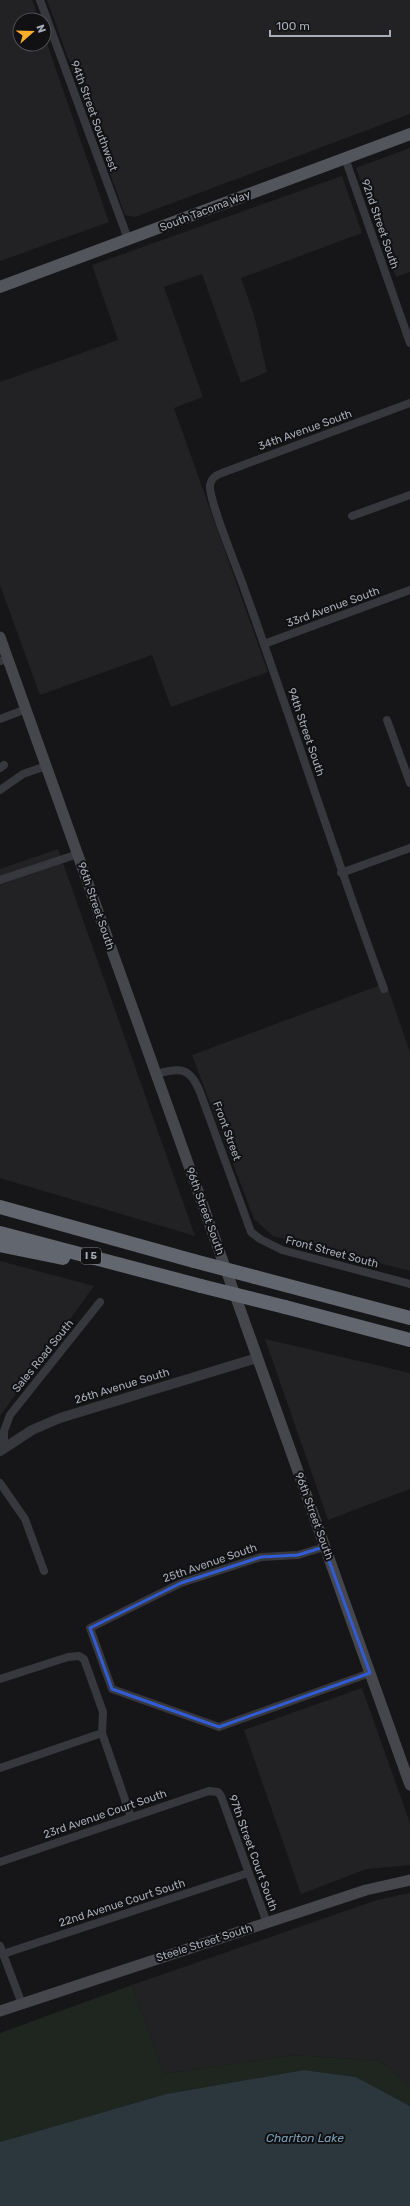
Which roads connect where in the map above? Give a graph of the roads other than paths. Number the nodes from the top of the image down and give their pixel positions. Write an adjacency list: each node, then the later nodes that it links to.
1 (40, 0): 4 (street, 94th Street Southwest)
2 (410, 134): 3 (main road, South Tacoma Way)
3 (345, 158): 4 (main road, South Tacoma Way); 6 (street, 92nd Street South)
4 (128, 239): 5 (main road, South Tacoma Way)
5 (0, 287)
6 (410, 343)
7 (410, 402): 8 (street, 34th Avenue South)
8 (211, 482): 13 (street, 94th Street South)
9 (410, 495): 10 (street)
10 (352, 516)
11 (410, 590): 13 (street, 33rd Avenue South)
12 (0, 637): 14 (main road, 96th Street South)
13 (264, 644): 23 (street, 94th Street South)
14 (4, 660): 15 (main road, 96th Street South)
15 (26, 709): 16 (street); 18 (main road, 96th Street South)
16 (0, 719)
17 (387, 720): 19 (street)
18 (46, 766): 20 (street); 22 (main road, 96th Street South)
19 (410, 783)
20 (0, 790)
21 (410, 848): 23 (street)
22 (78, 854): 24 (street); 26 (main road, 96th Street South)
23 (341, 873): 25 (street, 94th Street South)
24 (0, 880)
25 (384, 989)
26 (156, 1074): 28 (street, Front Street); 36 (main road, 96th Street South)
27 (0, 1207): 34 (highway, I 5, bridge)
28 (251, 1232): 32 (street, Front Street South)
29 (0, 1233): 31 (highway, I 5)
30 (0, 1245): 31 (highway)
31 (181, 1280): 35 (highway, I 5, bridge)
32 (410, 1284)
33 (100, 1302): 37 (street, Sales Road South)
34 (410, 1318)
35 (410, 1340)
36 (257, 1358): 37 (street, 26th Avenue South); 39 (main road, 96th Street South)
37 (2, 1449)
38 (0, 1483): 40 (street)
39 (324, 1547): 41 (main road, 96th Street South); 41 (street, 25th Avenue South)
40 (44, 1571)
41 (370, 1673): 45 (main road, 96th Street South)
42 (0, 1679): 43 (street)
43 (102, 1733): 44 (street); 47 (street)
44 (0, 1768)
45 (410, 1785)
46 (218, 1792): 47 (street, 23rd Avenue Court South); 49 (street, 97th Street Court South)
47 (131, 1817): 48 (street, 23rd Avenue Court South)
48 (0, 1862)
49 (248, 1873): 51 (street, 97th Street Court South); 52 (street, 22nd Avenue Court South)
50 (410, 1880): 51 (main road, Steele Street South)
51 (267, 1923): 53 (main road, Steele Street South)
52 (1, 1950): 53 (street)
53 (22, 2004): 54 (main road, Steele Street South)
54 (0, 2011)

